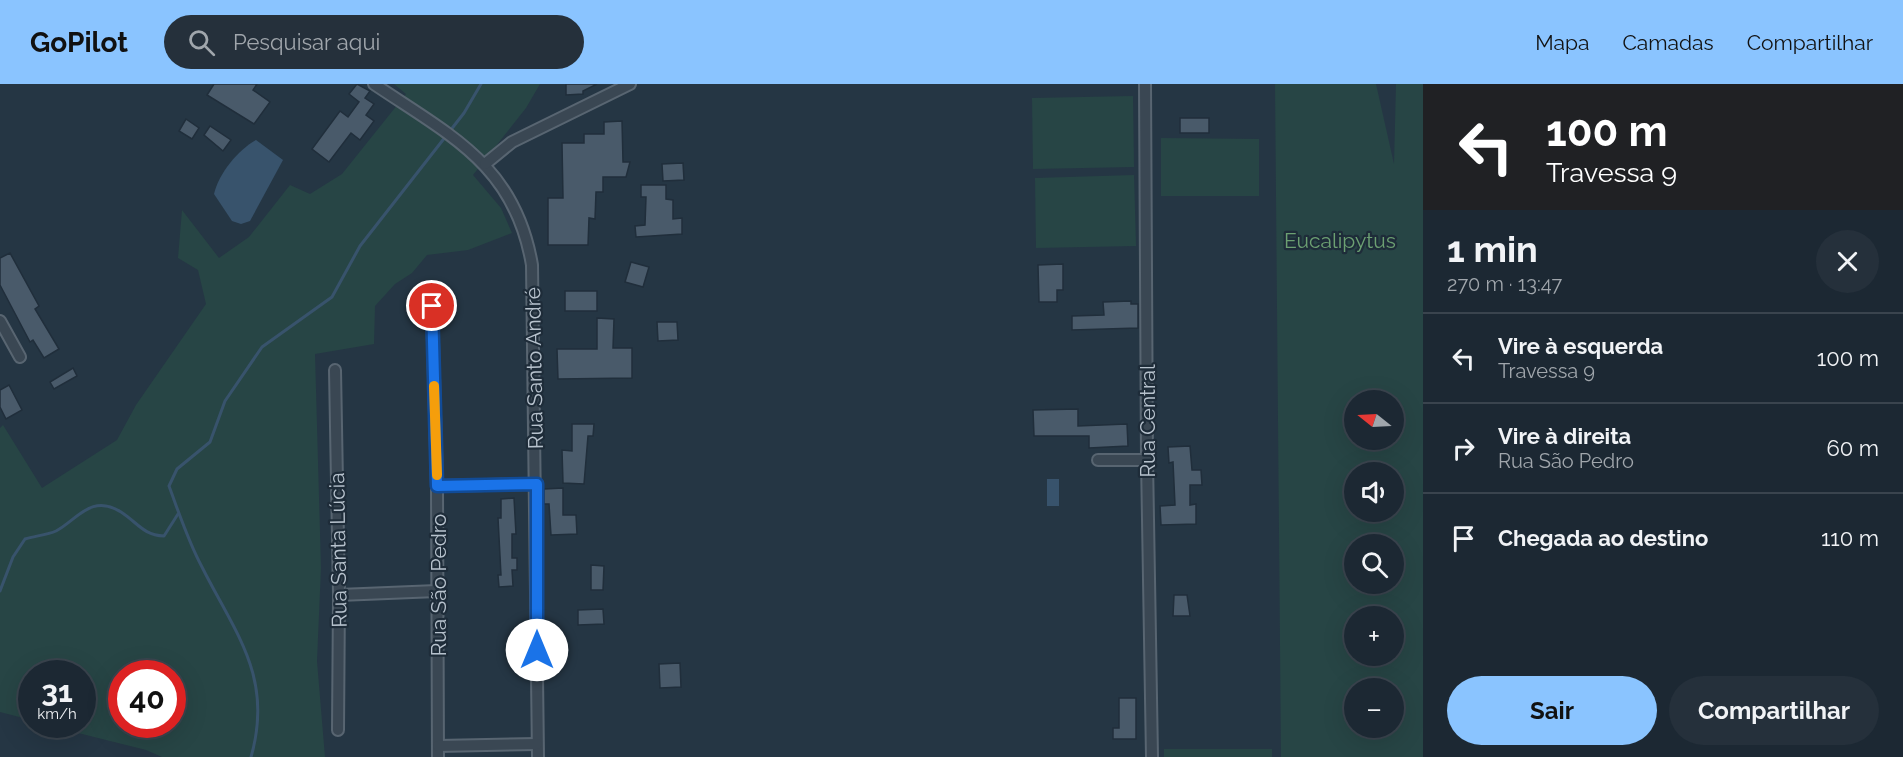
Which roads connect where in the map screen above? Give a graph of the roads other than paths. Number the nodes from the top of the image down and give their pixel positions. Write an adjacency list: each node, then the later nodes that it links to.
1 (374, 84): 4 (street, Rua Santo André)
2 (630, 84): 4 (street)
3 (1145, 84): 10 (street, Rua Central)
4 (485, 164): 11 (street, Rua Santo André)
5 (432, 306): 12 (street, Rua São Pedro)
6 (0, 321): 7 (street)
7 (20, 357)
8 (334, 370): 14 (street, Rua Santa Lúcia)
9 (1098, 460): 10 (street)
10 (1147, 460): 19 (street, Rua Central)
11 (537, 484): 12 (street); 16 (street, Rua Santo André)
12 (437, 486): 13 (street, Rua São Pedro)
13 (437, 591): 14 (street); 17 (street, Rua São Pedro)
14 (339, 596): 15 (street, Rua Santa Lúcia)
15 (338, 730)
16 (537, 744): 17 (street); 18 (street, Rua Santo André)
17 (438, 752)
18 (538, 757)
19 (1152, 757)

